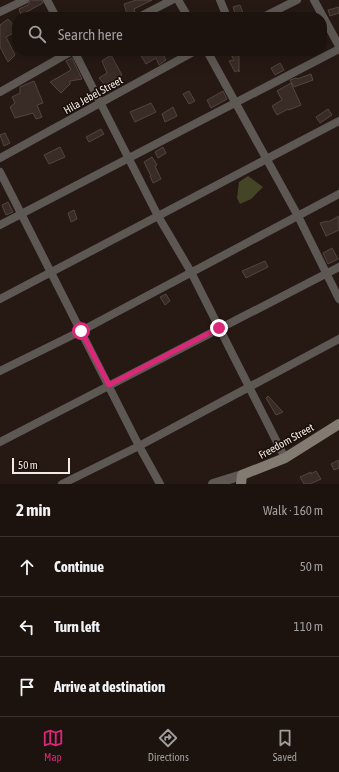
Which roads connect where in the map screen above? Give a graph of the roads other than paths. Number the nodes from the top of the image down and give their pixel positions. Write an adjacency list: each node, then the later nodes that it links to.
1 (25, 0): 8 (street)
2 (47, 0): 9 (street)
3 (172, 0): 10 (street)
4 (178, 0): 11 (street)
5 (220, 0): 12 (street)
6 (297, 0): 13 (street)
7 (314, 0): 14 (street)
8 (0, 12)
9 (53, 12)
10 (149, 12)
11 (185, 12)
12 (225, 12)
13 (273, 12)
14 (321, 12)
15 (327, 24): 16 (street)
16 (339, 46)
17 (339, 49): 18 (street)
18 (327, 55)
19 (64, 56): 24 (street)
20 (76, 56): 26 (street)
21 (186, 56): 26 (street, Hila Jebel Street)
22 (210, 56): 25 (street)
23 (325, 56): 25 (street)
24 (0, 92)
25 (235, 102): 29 (street); 30 (street)
26 (102, 103): 28 (street, Hila Jebel Street); 29 (street)
27 (339, 121): 30 (street)
28 (0, 158)
29 (130, 158): 33 (street); 34 (street)
30 (266, 159): 34 (street); 35 (street)
31 (0, 172): 33 (street)
32 (339, 194): 35 (street)
33 (22, 214): 36 (street); 39 (street)
34 (158, 216): 38 (street); 39 (street)
35 (298, 216): 38 (street); 40 (street)
36 (0, 225)
37 (339, 267): 40 (street)
38 (191, 272): 43 (street); 44 (street)
39 (52, 273): 41 (street); 44 (street)
40 (326, 274): 42 (street); 43 (street)
41 (0, 299)
42 (339, 299)
43 (219, 328): 47 (street); 48 (street)
44 (81, 331): 46 (street); 47 (street)
45 (339, 339): 48 (street)
46 (0, 371)
47 (109, 385): 50 (street); 51 (street)
48 (249, 387): 51 (street); 52 (street)
49 (339, 424): 52 (main road, Freedom Street)
50 (0, 442)
51 (139, 446): 54 (street); 55 (street)
52 (284, 458): 53 (main road, Freedom Street)
53 (242, 480): 56 (street)
54 (62, 484)
55 (160, 484)
56 (213, 484)

